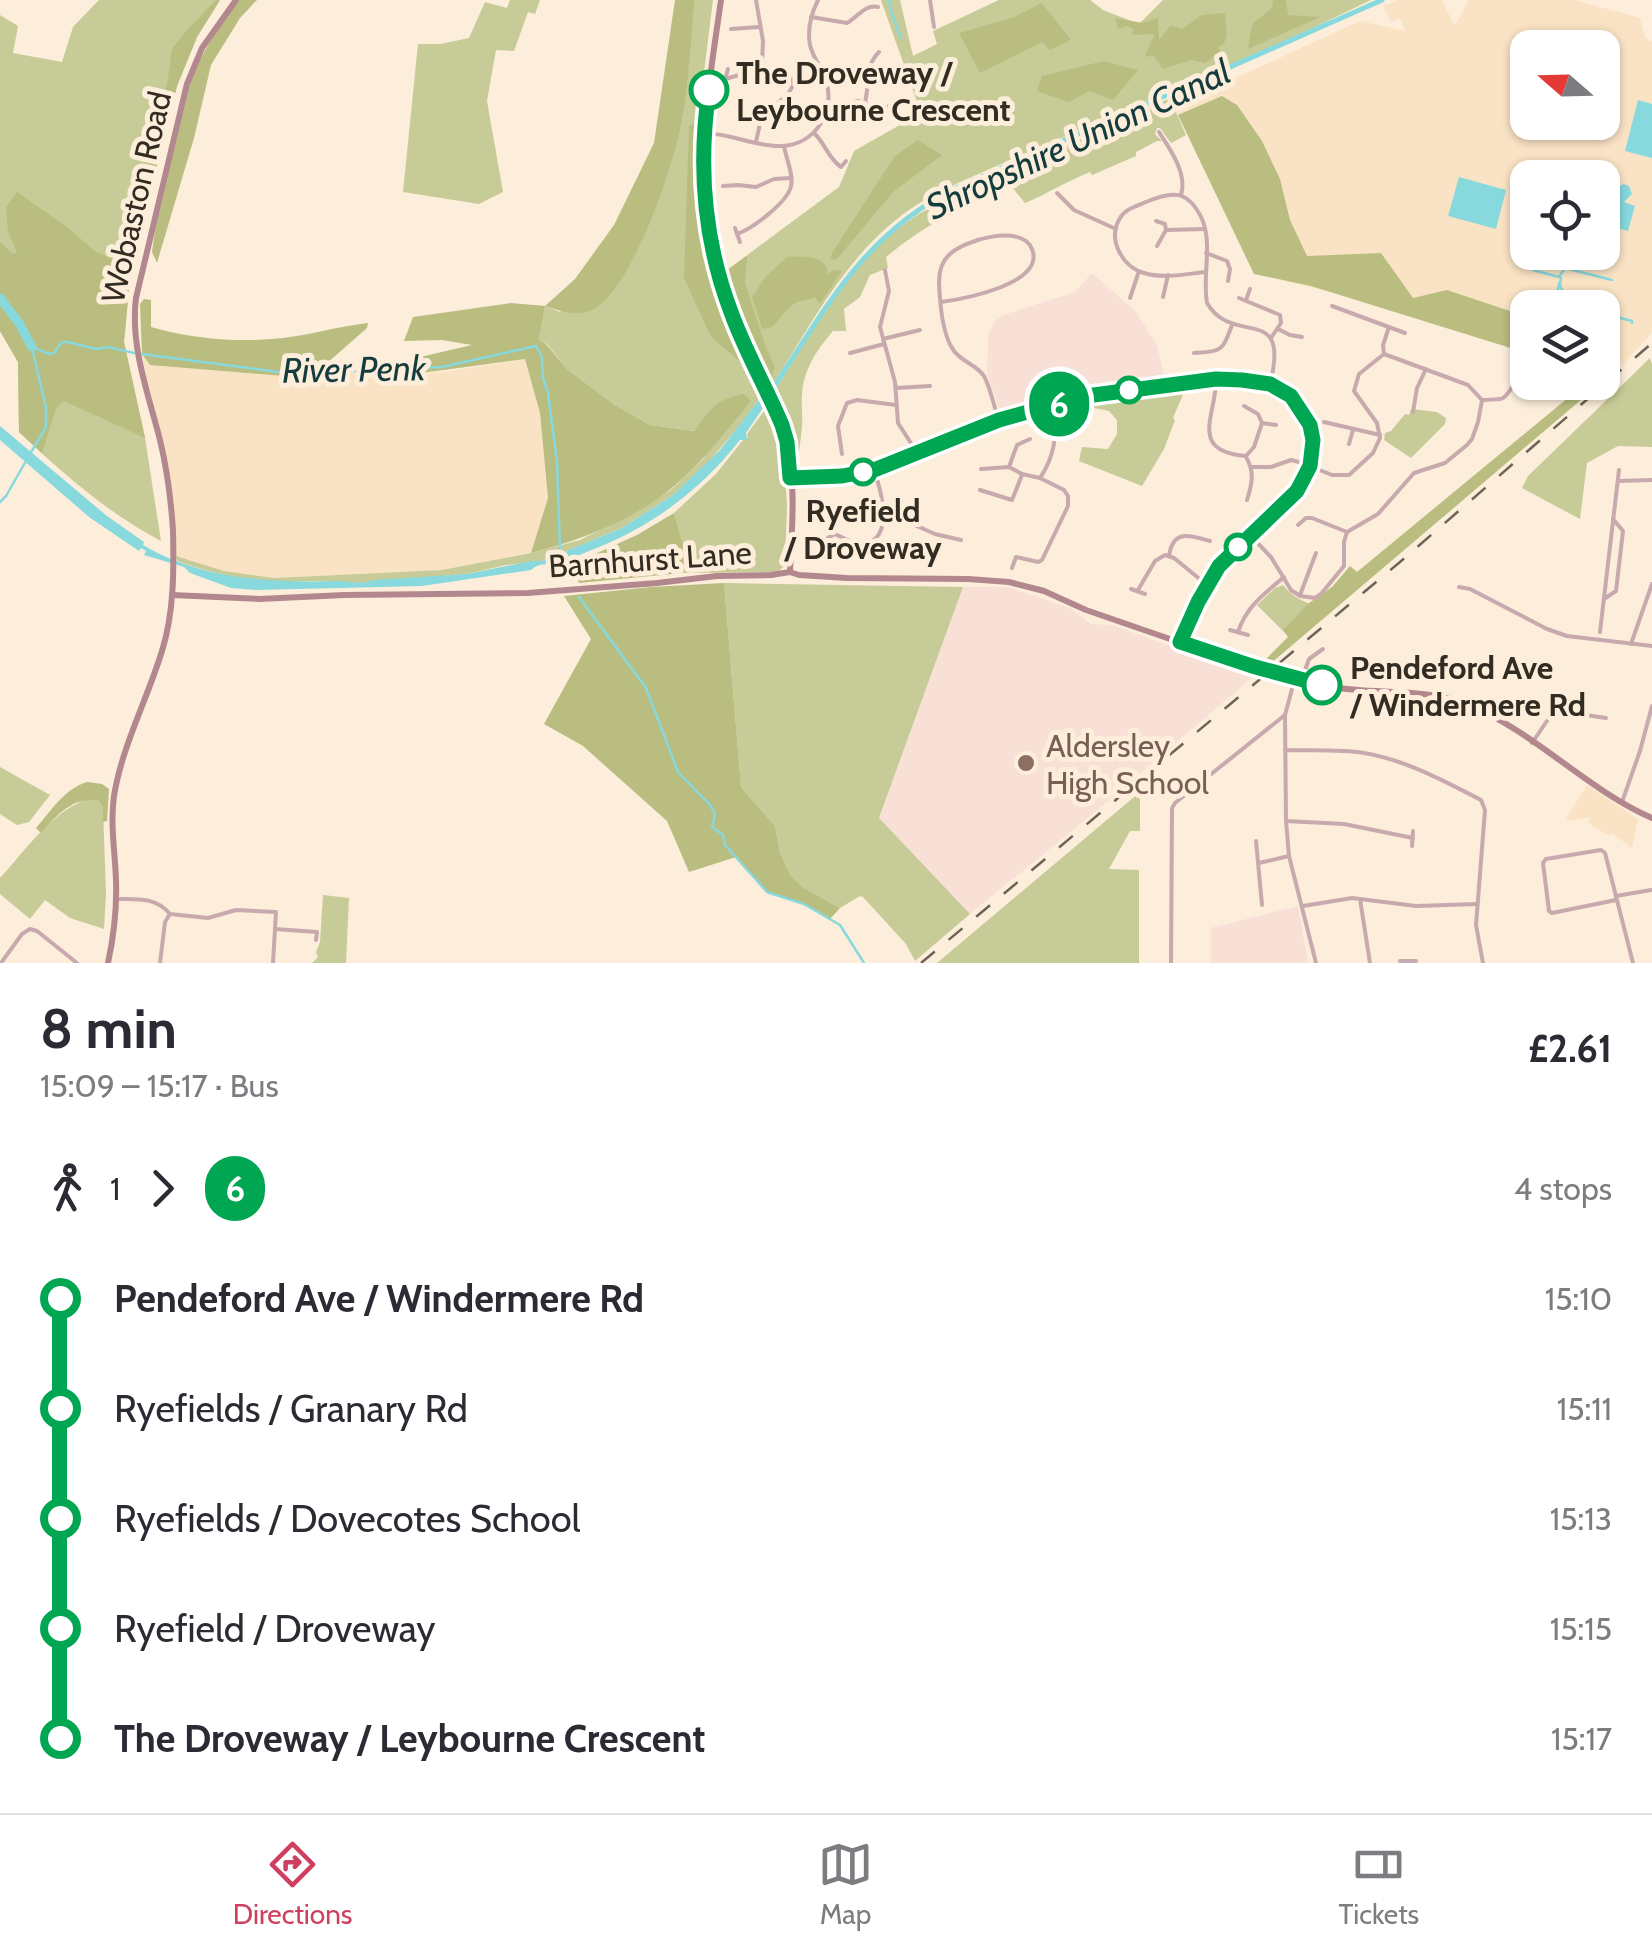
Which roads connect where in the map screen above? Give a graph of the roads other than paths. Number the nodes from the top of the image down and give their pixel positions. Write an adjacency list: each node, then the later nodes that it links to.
1 (236, 0): 122 (street, Wobaston Road)
2 (721, 0): 21 (street)
3 (756, 0): 8 (street)
4 (818, 0): 7 (street)
5 (930, 0): 9 (street)
6 (878, 7): 7 (street)
7 (812, 17): 20 (street)
8 (759, 27): 10 (street); 14 (street)
9 (934, 27)
10 (732, 29)
11 (879, 52): 13 (street)
12 (862, 58): 13 (street)
13 (870, 60): 19 (street)
14 (762, 64): 15 (street); 16 (street)
15 (728, 69)
16 (777, 77)
17 (791, 79): 24 (street)
18 (912, 98): 19 (street)
19 (865, 102): 20 (street)
20 (830, 103): 23 (street)
21 (704, 132): 24 (street); 93 (street)
22 (1158, 132): 30 (street)
23 (814, 133): 25 (street); 26 (street)
24 (756, 142): 25 (street)
25 (784, 146): 27 (street)
26 (846, 161)
27 (792, 178): 28 (street); 35 (street)
28 (724, 186)
29 (1057, 193): 32 (street)
30 (1181, 196): 32 (street); 33 (street)
31 (1156, 220): 34 (street)
32 (1116, 229): 39 (street)
33 (1205, 229): 34 (street); 37 (street)
34 (1166, 230): 36 (street)
35 (740, 242)
36 (1156, 246)
37 (1206, 253): 40 (street); 42 (street)
38 (885, 270): 55 (street)
39 (1139, 272): 41 (street); 44 (street)
40 (1205, 272): 41 (street); 48 (street)
41 (1168, 275): 45 (street)
42 (1227, 278)
43 (1250, 289): 50 (street)
44 (1130, 298)
45 (1163, 298)
46 (941, 302): 46 (street); 72 (street)
47 (1332, 306): 49 (street)
48 (1233, 323): 53 (street); 56 (street)
49 (1389, 326): 52 (street); 58 (street)
50 (1278, 329): 53 (street); 54 (street)
51 (920, 330): 55 (street)
52 (1405, 333)
53 (1271, 338): 62 (street)
54 (1302, 338)
55 (884, 342): 57 (street); 64 (street)
56 (1194, 353)
57 (850, 354)
58 (1384, 354): 59 (street); 77 (street)
59 (1426, 368): 67 (street); 71 (street)
60 (1216, 379): 62 (street); 69 (street); 84 (street)
61 (934, 380): 63 (street)
62 (1270, 384): 87 (street)
63 (930, 386): 64 (street); 65 (street)
64 (896, 388): 68 (street)
65 (935, 392)
66 (1510, 393): 67 (street)
67 (1482, 400): 104 (street)
68 (896, 406): 80 (street); 82 (street)
69 (1053, 406): 72 (street); 94 (street)
70 (1245, 406): 74 (street)
71 (1413, 412)
72 (999, 420): 82 (street)
73 (1324, 422): 76 (street)
74 (1262, 423): 75 (street); 84 (street)
75 (1276, 425)
76 (1353, 430): 77 (street); 81 (street)
77 (1380, 435): 87 (street)
78 (1030, 439): 88 (street)
79 (848, 443): 80 (street)
80 (841, 444): 83 (street)
81 (1349, 444)
82 (916, 453): 90 (street)
83 (842, 454)
84 (1246, 456): 86 (street)
85 (1298, 462): 86 (street)
86 (1252, 466): 98 (street)
87 (1310, 466): 106 (street)
88 (1009, 467): 89 (street); 92 (street)
89 (981, 468)
90 (874, 470): 93 (street); 99 (street)
91 (1619, 470): 96 (street)
92 (1022, 474): 94 (street); 97 (street)
93 (790, 478): 114 (street)
94 (1040, 478): 113 (street)
95 (1652, 480): 96 (street)
96 (1618, 481): 100 (street)
97 (980, 490)
98 (1246, 500)
99 (884, 517): 105 (street); 107 (street)
100 (1614, 519): 124 (street); 124 (street)
101 (1298, 525): 104 (street)
102 (835, 527): 105 (street)
103 (956, 530): 107 (street)
104 (1348, 532): 123 (street)
105 (835, 534): 108 (street)
106 (1250, 535): 115 (street); 117 (street)
107 (953, 538): 109 (street)
108 (826, 539)
109 (960, 540)
110 (1210, 541): 112 (street)
111 (1316, 554): 123 (street)
112 (1169, 556): 117 (street); 120 (street)
113 (1012, 568)
114 (790, 572): 122 (street, Barnhurst Lane); 129 (street, Barnhurst Lane)
115 (1284, 577): 123 (street); 126 (street)
116 (1652, 584): 130 (street)
117 (1207, 585): 129 (street)
118 (1458, 587): 130 (street)
119 (1131, 588): 120 (street)
120 (1138, 590): 121 (street)
121 (1145, 594)
122 (172, 595): 151 (street, Wobaston Road)
123 (1300, 596)
124 (1604, 599): 127 (street)
125 (1230, 630): 126 (street)
126 (1238, 632): 128 (street)
127 (1600, 632)
128 (1248, 635)
129 (1180, 642): 133 (street, Barnhurst Lane, bridge)
130 (1631, 644): 131 (street)
131 (1652, 646)
132 (1323, 648): 133 (street)
133 (1298, 679): 135 (street); 137 (street, Barnhurst Lane)
134 (1652, 706): 139 (street)
135 (1285, 714): 138 (street); 171 (street)
136 (1606, 718): 137 (street)
137 (1532, 742): 139 (street, Barnhurst Lane)
138 (1285, 750): 141 (street); 152 (street)
139 (1622, 802): 140 (street, Barnhurst Lane)
140 (1652, 818)
141 (1286, 821): 143 (street); 146 (street)
142 (1414, 830): 143 (street)
143 (1412, 838): 145 (street)
144 (1256, 841): 147 (street)
145 (1412, 846)
146 (1289, 856): 147 (street); 155 (street)
147 (1259, 863): 154 (street)
148 (1651, 890): 150 (street)
149 (1360, 898): 152 (street); 155 (street); 173 (street)
150 (1616, 898): 150 (street); 175 (street)
151 (116, 899): 157 (street); 168 (street, Wobaston Road)
152 (1477, 904): 174 (street)
153 (276, 905): 156 (street)
154 (1262, 906)
155 (1303, 906): 172 (street)
156 (276, 912): 157 (street); 159 (street)
157 (170, 914): 169 (street)
158 (318, 924): 160 (street)
159 (275, 930): 160 (street); 170 (street)
160 (317, 932): 161 (street)
161 (316, 940)
162 (67, 956): 165 (street); 166 (street); 167 (street)
163 (1404, 961): 164 (street)
164 (1416, 961)
165 (1, 963)
166 (63, 963)
167 (76, 963)
168 (108, 963)
169 (160, 963)
170 (273, 963)
171 (1171, 963)
172 (1316, 963)
173 (1370, 963)
174 (1482, 963)
175 (1633, 963)

